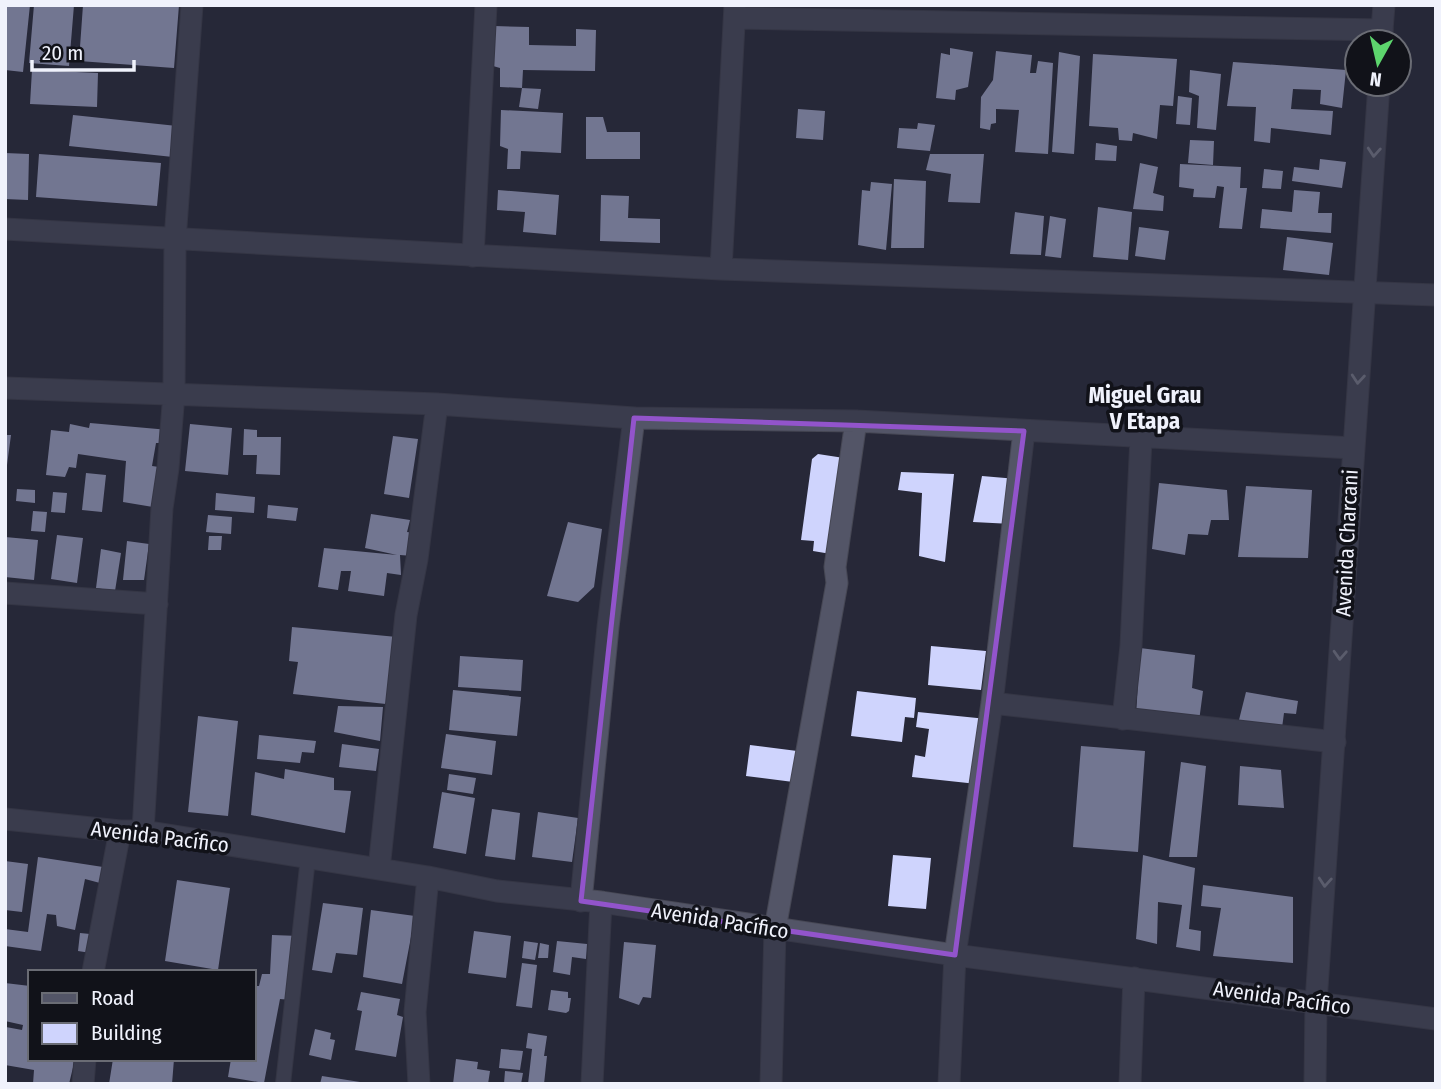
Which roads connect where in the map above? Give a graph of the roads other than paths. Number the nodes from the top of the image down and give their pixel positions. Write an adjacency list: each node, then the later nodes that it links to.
1 (192, 5): 9 (street)
2 (486, 5): 10 (street)
3 (1384, 5): 5 (street)
4 (735, 12): 6 (street); 11 (street)
5 (1383, 28)
6 (1343, 35)
7 (1377, 98): 12 (street, Avenida Charcani, one-way to 12)
8 (5, 229): 9 (street)
9 (175, 240): 10 (street); 15 (street)
10 (473, 256): 11 (street)
11 (721, 269): 12 (street)
12 (1365, 293): 13 (street); 21 (street, Avenida Charcani, one-way to 21)
13 (1436, 295)
14 (5, 388): 15 (street)
15 (174, 393): 16 (street); 23 (street)
16 (437, 404): 17 (street); 31 (street)
17 (634, 418): 18 (street); 33 (street)
18 (856, 421): 19 (street); 34 (street)
19 (1024, 431): 20 (street); 24 (street)
20 (1141, 438): 21 (street); 25 (street)
21 (1353, 449): 26 (street, Avenida Charcani, one-way to 26)
22 (5, 593): 23 (street)
23 (157, 604): 29 (street)
24 (992, 703): 25 (street); 35 (street)
25 (1123, 719): 26 (street)
26 (1335, 742): 38 (street, Avenida Charcani, one-way to 38)
27 (5, 819): 28 (street, Avenida Pacífico)
28 (120, 831): 29 (street, Avenida Pacífico); 36 (street)
29 (143, 831): 30 (street, Avenida Pacífico)
30 (308, 858): 31 (street, Avenida Pacífico); 42 (lane)
31 (379, 869): 32 (street, Avenida Pacífico)
32 (428, 877): 33 (street, Avenida Pacífico); 43 (street)
33 (591, 901): 34 (street, Avenida Pacífico); 44 (street)
34 (775, 929): 35 (street, Avenida Pacífico); 45 (street)
35 (955, 955): 37 (street, Avenida Pacífico); 46 (street)
36 (93, 970)
37 (1134, 978): 38 (street, Avenida Pacífico); 47 (street)
38 (1316, 1002): 39 (street, Avenida Pacífico); 48 (street, Avenida Charcani)
39 (1436, 1019)
40 (85, 1061): 41 (street)
41 (83, 1084)
42 (283, 1084)
43 (419, 1084)
44 (592, 1084)
45 (771, 1084)
46 (949, 1084)
47 (1130, 1084)
48 (1315, 1084)

